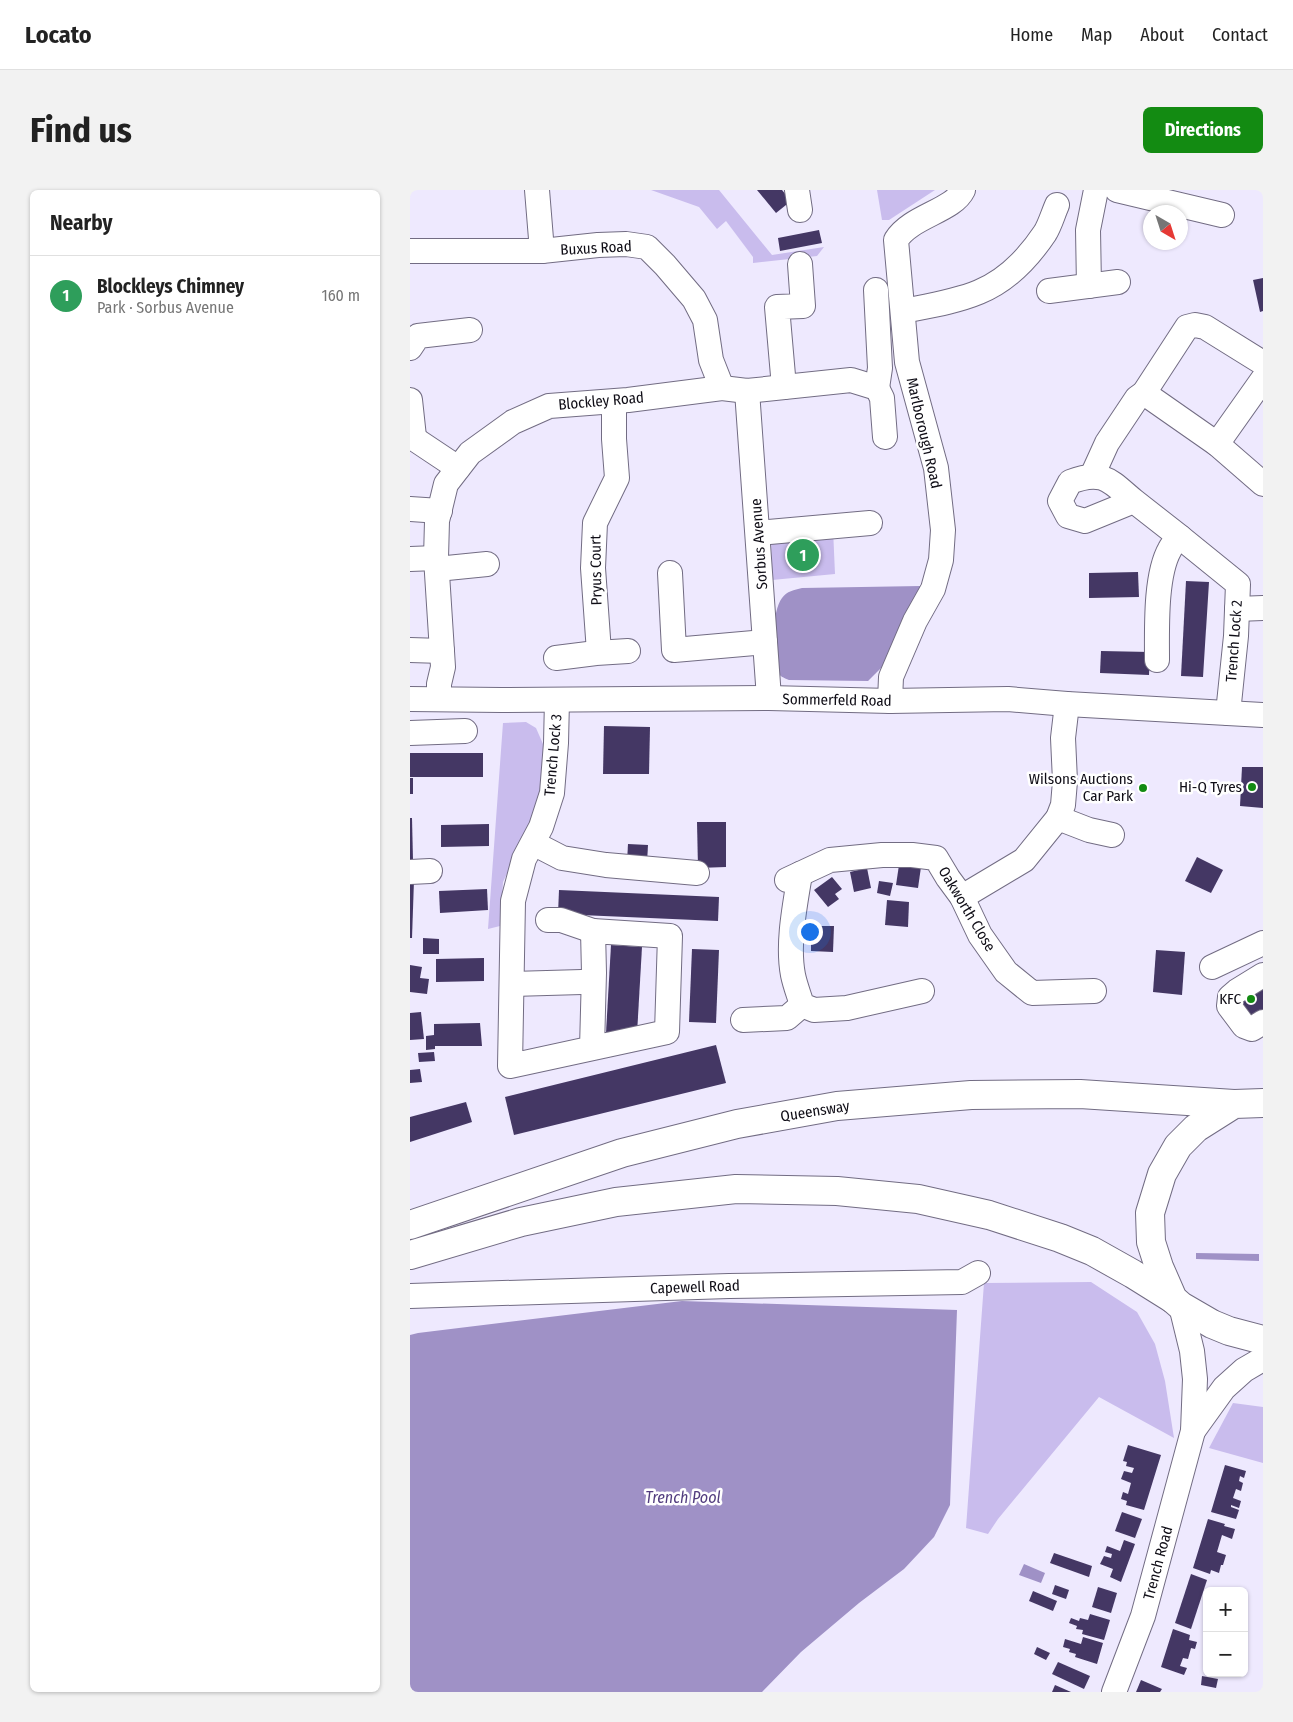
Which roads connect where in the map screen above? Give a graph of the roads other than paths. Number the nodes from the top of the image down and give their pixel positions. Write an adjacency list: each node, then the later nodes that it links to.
1 (537, 190): 8 (street)
2 (963, 190): 14 (street, Marlborough Road)
3 (1096, 190): 11 (street)
4 (1117, 190): 6 (street)
5 (1057, 205): 14 (street)
6 (1222, 215)
7 (410, 251): 8 (street, Buxus Road)
8 (542, 251): 20 (street, Buxus Road)
9 (800, 264): 19 (street)
10 (1118, 282): 11 (street)
11 (1089, 286): 13 (street)
12 (876, 290): 21 (street)
13 (1049, 292)
14 (903, 310): 55 (street, Marlborough Road)
15 (470, 330): 16 (street)
16 (410, 348)
17 (1263, 363): 23 (street)
18 (1263, 379): 28 (street)
19 (784, 387): 21 (street, Blockley Road); 22 (street, Blockley Road)
20 (722, 388): 22 (street, Blockley Road); 25 (street, Blockley Road)
21 (877, 388): 27 (street)
22 (747, 391): 36 (street, Sorbus Avenue)
23 (1144, 393): 28 (street); 30 (street)
24 (410, 400): 26 (street)
25 (614, 402): 29 (street, Blockley Road); 48 (street, Pryus Court)
26 (412, 436): 29 (street)
27 (885, 437)
28 (1217, 444): 31 (street)
29 (458, 468): 34 (street, Blockley Road)
30 (1092, 476): 32 (street, Trench Lock 2); 32 (street)
31 (1263, 484)
32 (1134, 502): 37 (street, Trench Lock 2)
33 (410, 509): 34 (street)
34 (440, 511): 39 (street, Blockley Road)
35 (870, 523): 36 (street)
36 (758, 533): 44 (street, Sorbus Avenue)
37 (1180, 537): 43 (street, Trench Lock 2); 50 (street)
38 (410, 559): 39 (street)
39 (436, 563): 40 (street); 46 (street, Blockley Road)
40 (487, 564)
41 (670, 573): 44 (street)
42 (1263, 608): 43 (street)
43 (1237, 609): 57 (street, Trench Lock 2)
44 (765, 642): 51 (street, Sorbus Avenue)
45 (410, 650): 46 (street)
46 (442, 651): 53 (street, Blockley Road)
47 (628, 651): 48 (street)
48 (599, 652): 49 (street)
49 (556, 658)
50 (1157, 660)
51 (769, 698): 54 (street, Sommerfeld Road); 55 (street, Sommerfeld Road)
52 (410, 699): 53 (street, Sommerfeld Road)
53 (439, 699): 54 (street, Sommerfeld Road)
54 (557, 700): 63 (street, Trench Lock 3)
55 (890, 701): 56 (street, Sommerfeld Road)
56 (1067, 704): 57 (street, Sommerfeld Road); 61 (street)
57 (1228, 713): 58 (street, Sommerfeld Road)
58 (1263, 714)
59 (465, 731): 60 (street)
60 (410, 733)
61 (1058, 818): 62 (street); 65 (street)
62 (1112, 835)
63 (533, 843): 64 (street); 72 (street, Trench Lock 3)
64 (697, 874)
65 (962, 897): 74 (street, Oakworth Close); 75 (street, Oakworth Close)
66 (548, 920): 67 (street)
67 (593, 932): 78 (street); 78 (street)
68 (1263, 943): 69 (street)
69 (1212, 968)
70 (1263, 975): 77 (street)
71 (582, 982): 72 (street)
72 (512, 984): 78 (street, Trench Lock 3)
73 (922, 991): 75 (street)
74 (1094, 991)
75 (802, 1005): 76 (street)
76 (743, 1020)
77 (1263, 1022)
78 (592, 1048)
79 (1263, 1088): 80 (street)
80 (1245, 1103): 81 (highway, Queensway); 85 (highway)
81 (410, 1225)
82 (410, 1255): 85 (highway)
83 (978, 1273): 84 (street, Capewell Road)
84 (410, 1296)
85 (1177, 1302): 86 (highway); 88 (street)
86 (1263, 1340)
87 (1263, 1359): 88 (street)
88 (1193, 1431): 89 (street, Trench Road)
89 (1114, 1692)

